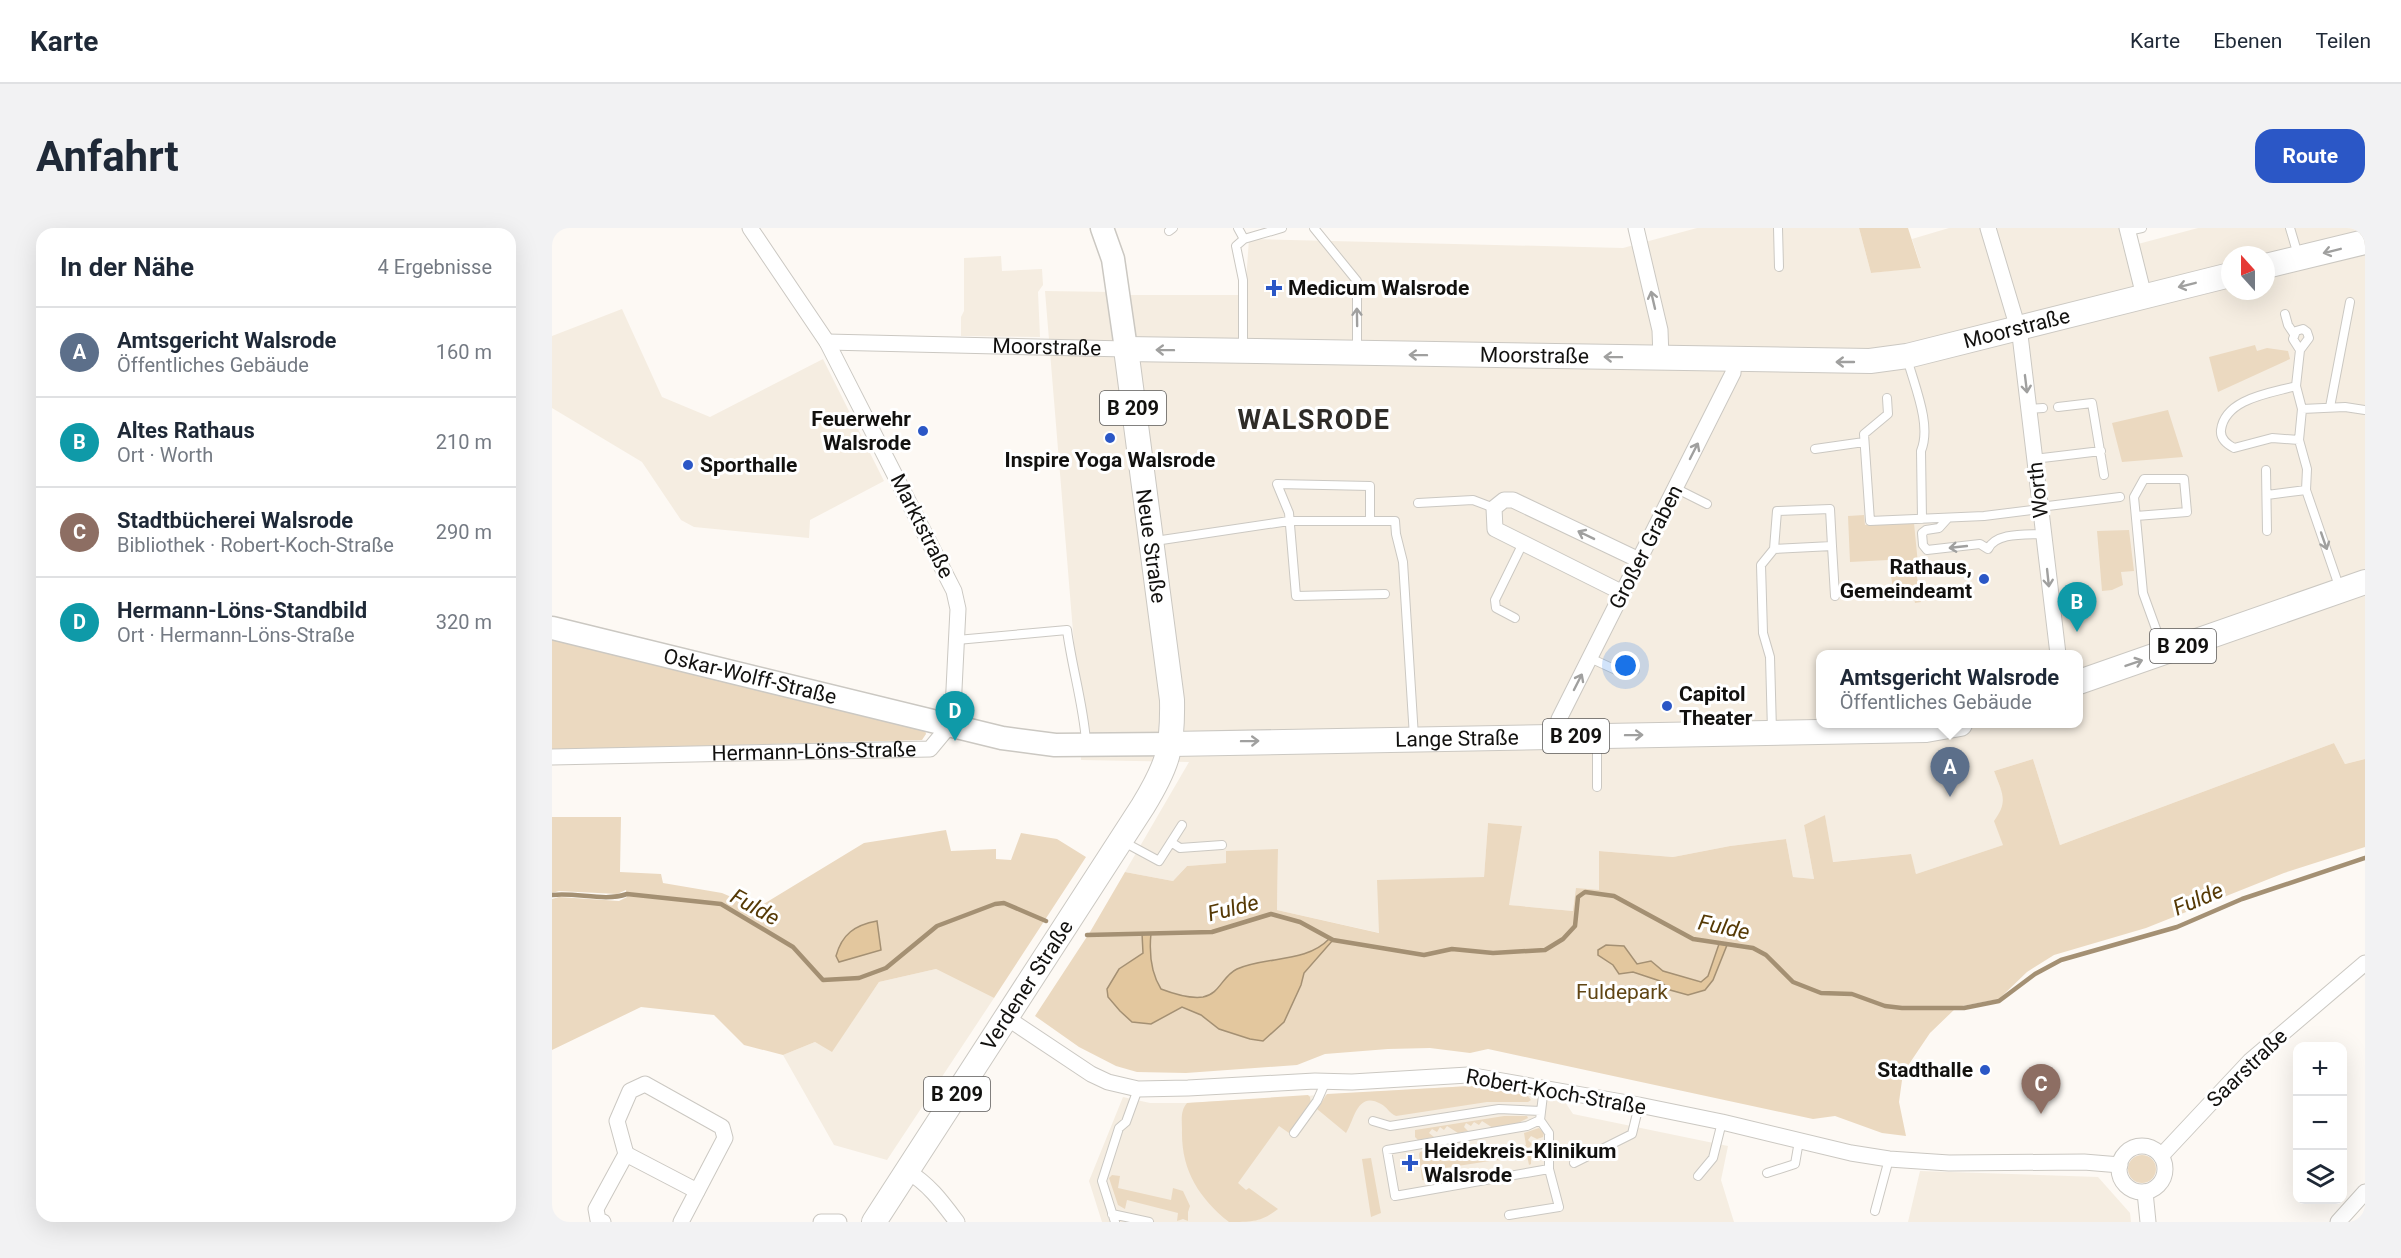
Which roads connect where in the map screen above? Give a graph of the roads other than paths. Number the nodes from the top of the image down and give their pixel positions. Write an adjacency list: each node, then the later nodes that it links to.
1 (750, 228): 22 (street, Marktstraße)
2 (1102, 228): 23 (street)
3 (1238, 228): 11 (lane)
4 (1282, 228): 11 (lane)
5 (1314, 228): 26 (lane, one-way to 5)
6 (1636, 228): 27 (street, one-way to 6)
7 (1778, 228): 15 (lane)
8 (1988, 228): 20 (street, Worth)
9 (2289, 228): 13 (lane)
10 (2132, 229): 17 (street)
11 (1244, 239): 25 (lane)
12 (2365, 242): 13 (main road, one-way to 13)
13 (2298, 259): 14 (main road)
14 (2275, 264)
15 (1779, 267)
16 (2221, 277): 17 (main road, Moorstraße, one-way to 17)
17 (2144, 296): 20 (main road, Moorstraße)
18 (2350, 302): 33 (lane)
19 (2285, 314): 21 (lane)
20 (2018, 327): 29 (main road, Moorstraße); 40 (street, Worth, one-way to 40)
21 (2294, 334): 24 (lane); 24 (lane)
22 (827, 342): 23 (street, Moorstraße); 70 (street, Marktstraße)
23 (1126, 349): 25 (main road, Moorstraße, one-way to 23); 58 (main road, Neue Straße / B 209)
24 (2300, 350): 30 (lane)
25 (1243, 351): 26 (main road, Moorstraße)
26 (1358, 353): 27 (main road, Moorstraße, one-way to 26)
27 (1661, 358): 28 (main road, Moorstraße)
28 (1734, 359): 29 (main road, Moorstraße, one-way to 28); 43 (street, Großer Graben, one-way to 28)
29 (1892, 360): 53 (lane)
30 (2296, 386): 34 (lane); 36 (lane)
31 (1887, 398): 37 (lane)
32 (2058, 407): 39 (lane)
33 (2330, 407): 34 (lane); 35 (lane)
34 (2302, 409): 36 (lane)
35 (2365, 410)
36 (2299, 440): 44 (lane)
37 (1864, 442): 38 (lane); 53 (lane)
38 (1815, 449)
39 (2101, 451): 40 (lane); 42 (lane)
40 (2034, 459): 50 (street, Worth)
41 (2266, 470): 45 (lane)
42 (2104, 475)
43 (1675, 488): 48 (lane); 62 (street, Großer Graben)
44 (2306, 490): 45 (lane); 64 (lane, one-way to 64)
45 (2267, 495): 56 (lane)
46 (2120, 497): 50 (lane)
47 (1418, 503): 49 (lane)
48 (1707, 504)
49 (1494, 508): 59 (street); 62 (street, one-way to 49)
50 (2040, 508): 52 (lane); 57 (street, Worth)
51 (2136, 516): 51 (lane); 72 (lane)
52 (1947, 518): 53 (lane); 57 (lane, one-way to 52)
53 (1922, 519)
54 (1289, 521): 55 (lane); 55 (lane); 58 (lane); 66 (lane)
55 (1370, 521): 81 (lane)
56 (2267, 531)
57 (2043, 534): 71 (street, Worth, one-way to 71)
58 (1150, 542): 82 (main road, Neue Straße / B 209)
59 (1523, 543): 65 (street); 68 (lane)
60 (1832, 546): 61 (lane); 61 (lane); 67 (lane)
61 (1774, 549): 78 (lane)
62 (1639, 560): 65 (street, Großer Graben)
63 (2365, 582): 64 (main road, B 209)
64 (2341, 591): 72 (main road, B 209)
65 (1623, 593): 73 (street, Großer Graben)
66 (1384, 594)
67 (1835, 596)
68 (1515, 618)
69 (552, 628): 76 (street, Oskar-Wolff-Straße)
70 (957, 640): 76 (street, Marktstraße); 83 (lane)
71 (2058, 650)
72 (2164, 652): 75 (main road, B 209, one-way to 72)
73 (1590, 658): 74 (lane); 80 (street, Großer Graben, one-way to 73)
74 (1635, 670)
75 (2083, 681)
76 (950, 725): 83 (street); 84 (street, Hermann-Löns-Straße)
77 (1936, 728): 78 (main road, Lange Straße / B 209)
78 (1773, 732): 79 (main road, Lange Straße / B 209, one-way to 78)
79 (1596, 735): 80 (main road, Lange Straße / B 209); 85 (lane)
80 (1560, 736): 81 (main road, Lange Straße / B 209)
81 (1414, 738): 82 (main road, Lange Straße / B 209, one-way to 81)
82 (1171, 744): 83 (street); 87 (main road, Verdener Straße / B 209)
83 (1086, 745)
84 (552, 757)
85 (1597, 787)
86 (1182, 825): 88 (lane)
87 (1121, 840): 88 (lane); 91 (main road, Verdener Straße / B 209)
88 (1171, 842): 89 (lane)
89 (1222, 845)
90 (2365, 963): 103 (street, Saarstraße)
91 (1007, 1018): 94 (street, Robert-Koch-Straße); 108 (main road, Verdener Straße / B 209)
92 (1326, 1081): 93 (street, Robert-Koch-Straße); 94 (street, Robert-Koch-Straße); 100 (lane)
93 (1544, 1088): 95 (street, Robert-Koch-Straße); 96 (lane)
94 (1138, 1089): 116 (lane)
95 (1639, 1105): 99 (street, Robert-Koch-Straße); 105 (lane)
96 (1541, 1111): 97 (lane); 98 (lane)
97 (1540, 1120): 107 (lane); 107 (lane)
98 (1373, 1121)
99 (1722, 1122): 101 (street, Robert-Koch-Straße); 110 (lane)
100 (1294, 1133)
101 (1799, 1141): 104 (street, Robert-Koch-Straße); 109 (lane)
102 (626, 1154): 111 (street); 111 (street); 117 (street)
103 (2161, 1156): 106 (street); 112 (street)
104 (1889, 1159): 106 (street, Robert-Koch-Straße); 114 (lane)
105 (1574, 1163)
106 (2120, 1165): 112 (street)
107 (1549, 1169): 115 (lane)
108 (907, 1171): 121 (main road, Verdener Straße / B 209); 122 (street)
109 (1767, 1173)
110 (1698, 1176)
111 (697, 1191): 118 (street)
112 (2145, 1192): 124 (street)
113 (2365, 1192): 125 (street)
114 (1875, 1211)
115 (1509, 1215)
116 (1113, 1218): 123 (lane)
117 (603, 1222)
118 (681, 1222)
119 (821, 1222): 120 (street)
120 (839, 1222)
121 (873, 1222)
122 (957, 1222)
123 (1149, 1222)
124 (2148, 1222)
125 (2338, 1222)

